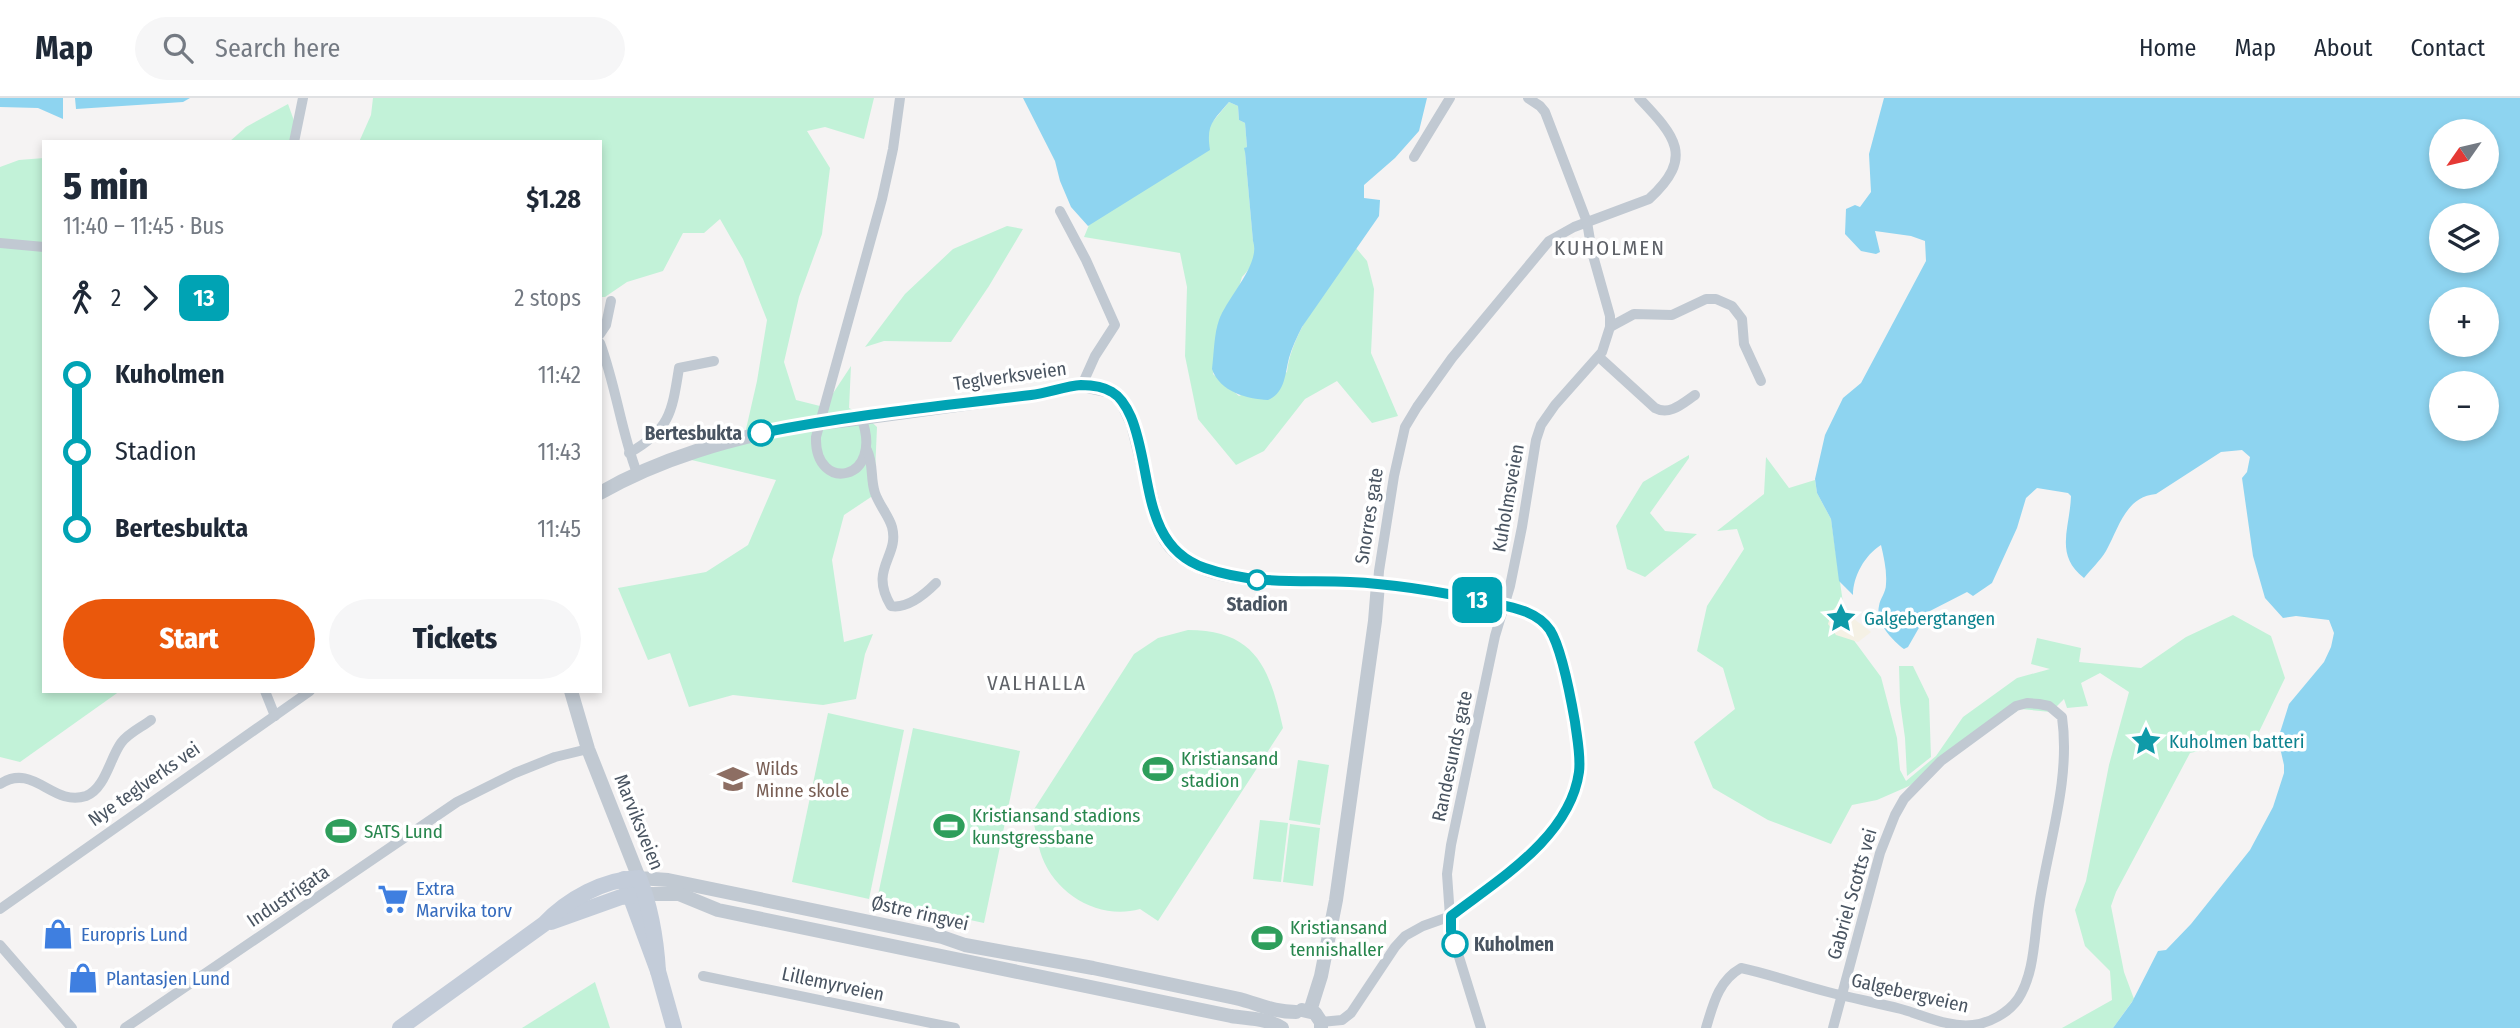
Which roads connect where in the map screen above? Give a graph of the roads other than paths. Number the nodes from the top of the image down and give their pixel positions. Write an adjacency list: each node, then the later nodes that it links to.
1 (303, 98): 7 (street)
2 (900, 98): 23 (street)
3 (1450, 98): 8 (street)
4 (1528, 98): 6 (street)
5 (1639, 98): 10 (street)
6 (1543, 102): 10 (street)
7 (294, 140)
8 (1414, 157)
9 (1060, 211): 20 (street)
10 (1587, 222): 14 (street); 28 (street, Snorres gate)
11 (0, 243): 12 (street)
12 (42, 247)
13 (611, 301): 15 (street)
14 (1610, 327): 17 (street, Kuholmsveien); 19 (street)
15 (602, 331)
16 (602, 351): 24 (street)
17 (1599, 357): 21 (street); 29 (street, Kuholmsveien)
18 (714, 361): 24 (street)
19 (1761, 381)
20 (1082, 385): 22 (street, Teglverksveien); 28 (street, Teglverksveien)
21 (1695, 395)
22 (854, 419): 23 (street); 25 (street, Teglverksveien, bridge)
23 (867, 450): 27 (street)
24 (629, 453): 25 (street)
25 (637, 473): 26 (street)
26 (602, 492)
27 (936, 583)
28 (1378, 584): 29 (street, Teglverksveien); 46 (street, Snorres gate)
29 (1504, 606): 41 (street, Randesunds gate); 41 (street)
30 (266, 693): 33 (street)
31 (307, 693): 33 (street, Nye teglverks vei)
32 (571, 693): 36 (street, Marviksveien)
33 (275, 716): 40 (street, Nye teglverks vei)
34 (2062, 717): 45 (street, Gabriel Scotts vei); 45 (street, Galgebergveien)
35 (151, 720): 37 (street)
36 (588, 749): 38 (street, Marviksveien); 48 (street, Industrigata)
37 (0, 784)
38 (631, 879): 39 (main road, Marviksveien); 42 (main road, Østre ringvei); 46 (street, Østre ringvei)
39 (638, 895): 42 (main road, Østre ringvei); 50 (main road, Marviksveien); 52 (street, Østre ringvei)
40 (0, 909)
41 (1451, 916): 46 (street); 54 (street)
42 (544, 924): 49 (main road, Østre ringvei)
43 (0, 945): 47 (street)
44 (703, 976): 51 (street, Lillemyrveien)
45 (1843, 996): 55 (street, Galgebergveien); 56 (street, Gabriel Scotts vei)
46 (1312, 1018): 53 (street, Snorres gate)
47 (72, 1028)
48 (125, 1028)
49 (400, 1028)
50 (674, 1028)
51 (955, 1028)
52 (1282, 1028)
53 (1288, 1028)
54 (1481, 1028)
55 (1706, 1028)
56 (1833, 1028)

